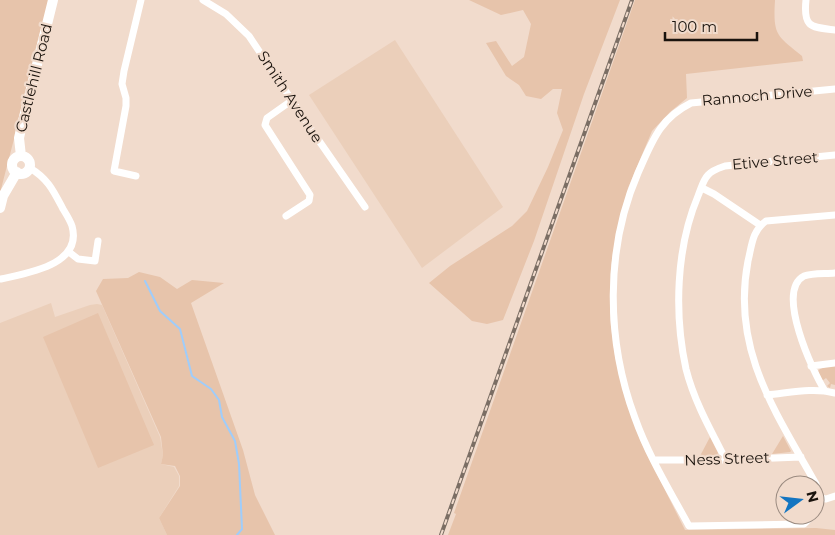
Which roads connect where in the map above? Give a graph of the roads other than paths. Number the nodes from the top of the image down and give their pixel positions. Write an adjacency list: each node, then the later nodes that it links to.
1 (53, 0): 9 (main road, Castlehill Road)
2 (141, 0): 12 (street)
3 (203, 0): 7 (street, Smith Avenue)
4 (806, 0): 5 (street)
5 (835, 30)
6 (835, 89): 29 (street, Rannoch Drive)
7 (292, 101): 14 (street, Smith Avenue); 17 (street)
8 (835, 155): 13 (street, Etive Street)
9 (21, 156): 10 (main road); 11 (main road)
10 (30, 168): 11 (main road); 20 (street)
11 (17, 172): 15 (main road)
12 (136, 176)
13 (702, 188): 18 (street); 30 (street)
14 (365, 207)
15 (0, 208)
16 (835, 215): 18 (street)
17 (286, 216)
18 (760, 225): 27 (street)
19 (98, 241): 20 (street)
20 (68, 252): 22 (street)
21 (835, 273): 24 (street)
22 (1, 279)
23 (835, 363): 24 (street)
24 (811, 366): 25 (street)
25 (825, 390): 26 (street); 27 (street)
26 (835, 393)
27 (766, 395): 28 (street)
28 (800, 457): 30 (street, Ness Street); 31 (street)
29 (654, 460): 30 (street, Ness Street); 32 (street, Rannoch Drive)
30 (726, 460)
31 (811, 475)
32 (775, 524)

